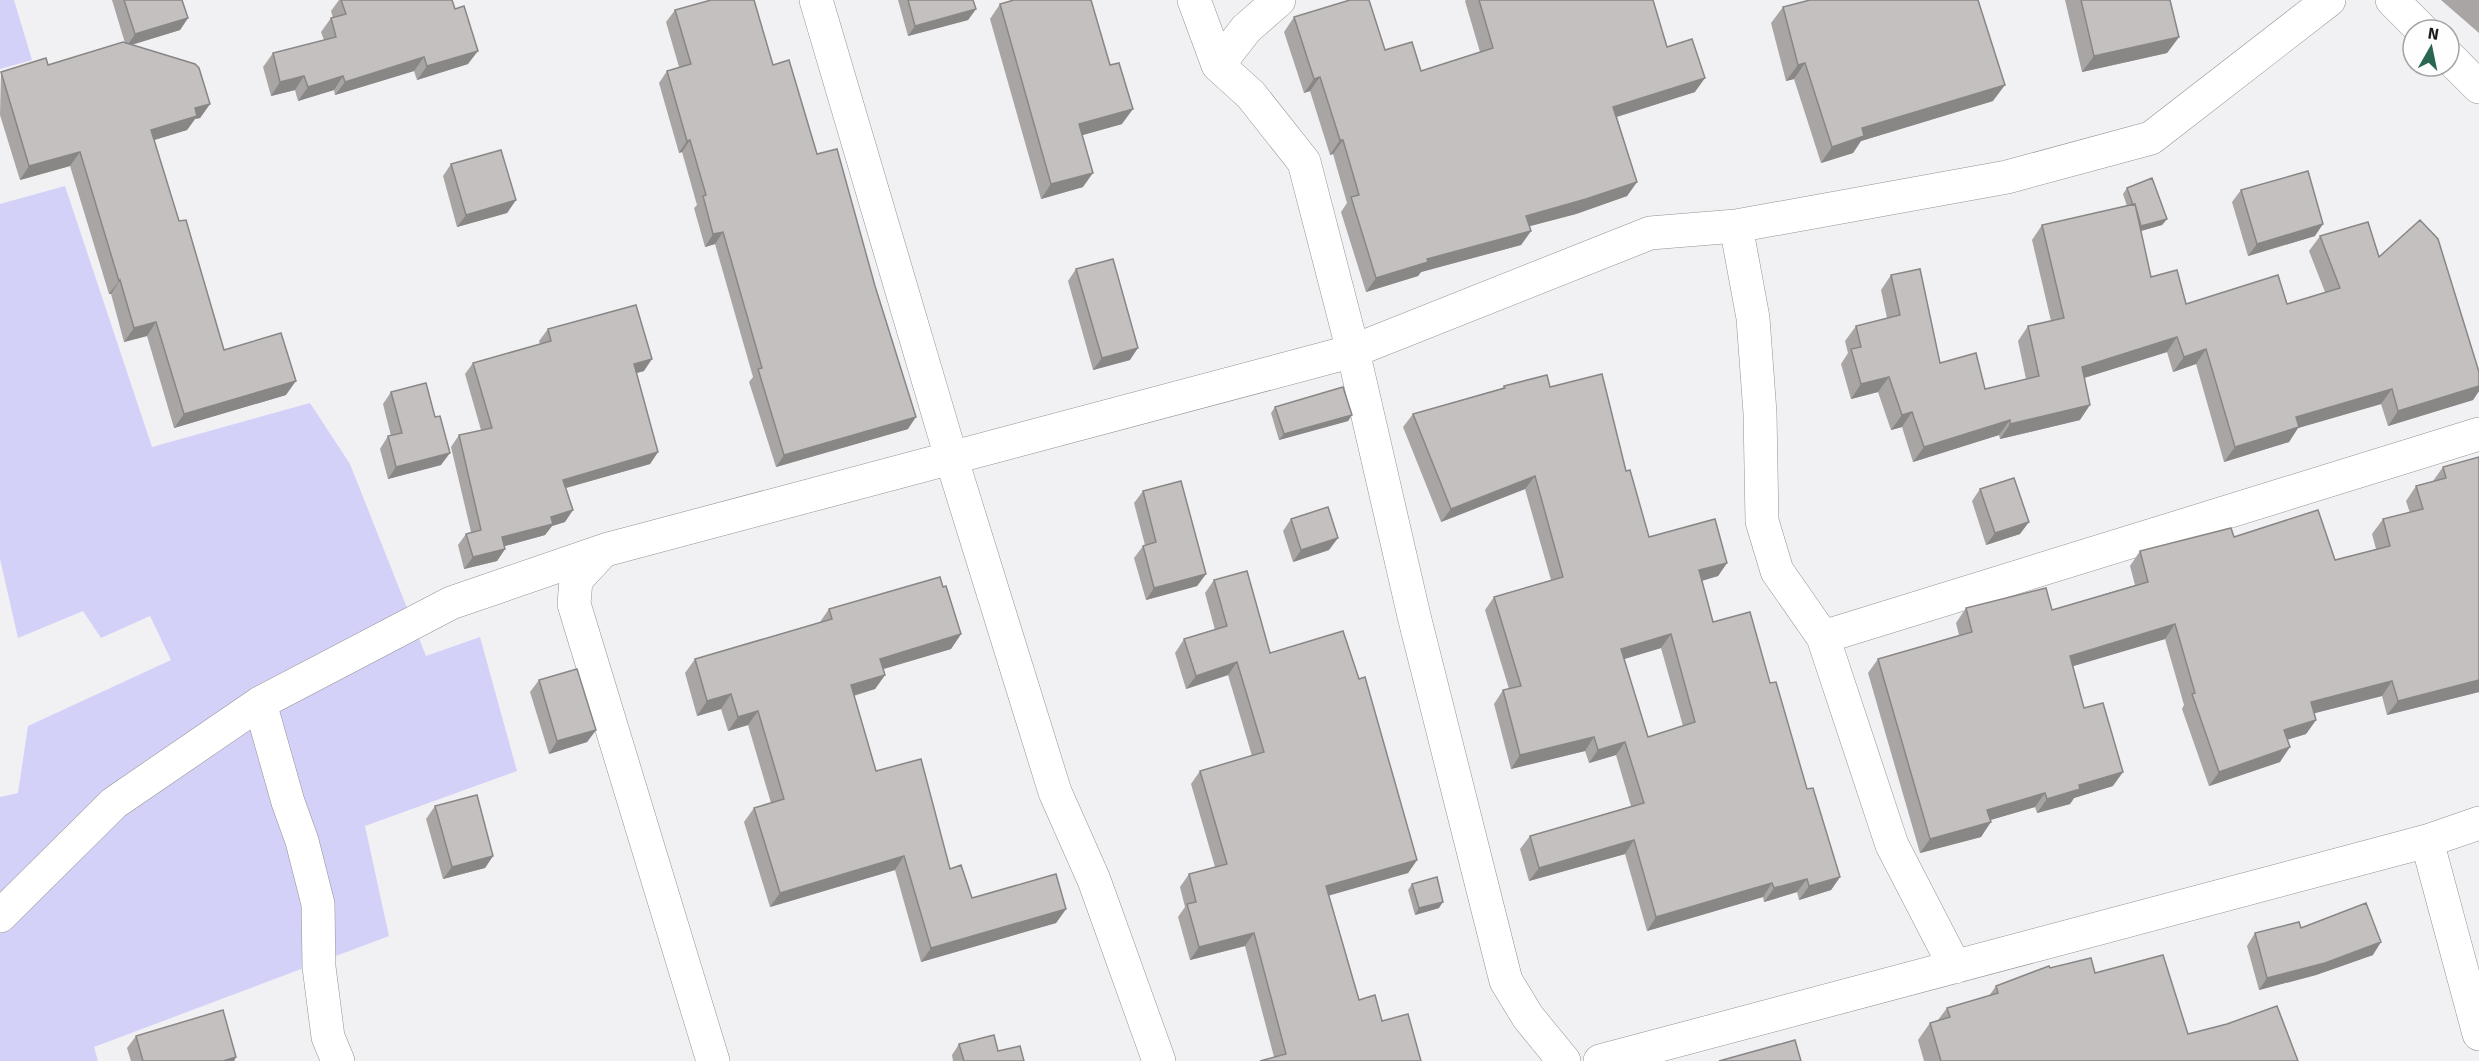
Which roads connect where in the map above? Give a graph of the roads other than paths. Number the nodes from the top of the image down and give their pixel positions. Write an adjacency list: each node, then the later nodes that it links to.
1 (816, 0): 13 (street)
2 (1194, 0): 7 (street)
3 (1279, 0): 7 (street)
4 (2330, 0): 10 (street)
5 (2392, 0): 6 (street)
6 (2410, 18)
7 (1218, 65): 11 (street)
8 (2461, 69): 9 (street)
9 (2479, 87)
10 (1736, 226): 11 (street); 15 (street)
11 (1353, 351): 13 (street); 25 (street)
12 (2479, 434): 15 (street)
13 (951, 457): 14 (street); 24 (street)
14 (605, 550): 16 (street); 23 (street)
15 (1823, 637): 20 (street)
16 (260, 703): 19 (street); 22 (street)
17 (2479, 823): 18 (street)
18 (2427, 841): 20 (street); 21 (street)
19 (0, 916)
20 (1955, 967): 26 (street)
21 (2479, 1034)
22 (339, 1061)
23 (713, 1061)
24 (1159, 1061)
25 (1564, 1061)
26 (1599, 1061)

